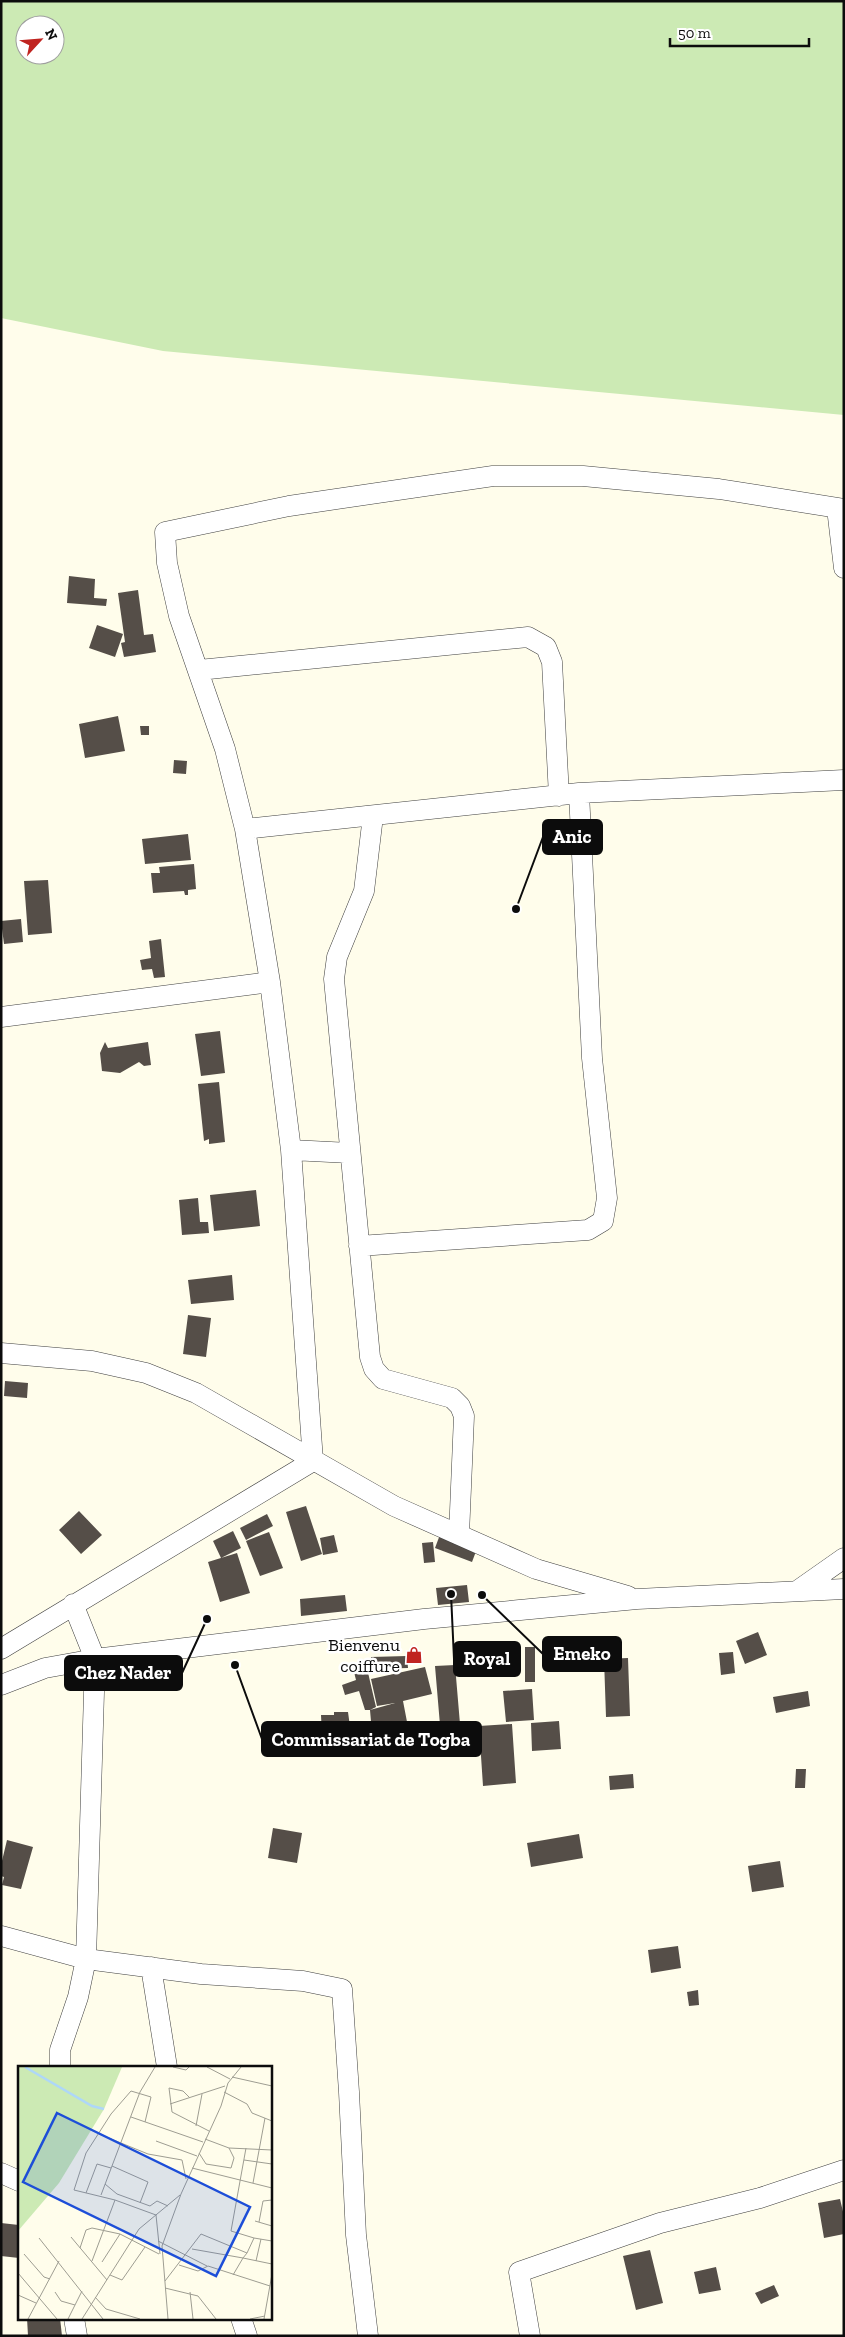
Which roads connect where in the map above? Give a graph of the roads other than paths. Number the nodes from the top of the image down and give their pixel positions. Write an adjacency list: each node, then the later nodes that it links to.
1 (841, 509): 2 (street); 3 (street)
2 (844, 568)
3 (199, 670): 6 (street); 8 (street)
4 (844, 780): 5 (street)
5 (579, 794): 6 (street); 13 (street)
6 (559, 796): 7 (street)
7 (373, 816): 8 (street); 12 (street)
8 (245, 829): 9 (street)
9 (270, 982): 10 (street); 11 (street)
10 (1, 1017)
11 (291, 1150): 12 (street); 15 (street)
12 (350, 1153): 13 (street)
13 (359, 1246): 16 (street)
14 (1, 1353): 15 (street)
15 (313, 1461): 16 (street); 21 (street)
16 (459, 1535): 20 (street)
17 (844, 1558): 19 (street)
18 (844, 1589): 19 (street)
19 (797, 1591): 20 (street)
20 (637, 1599): 23 (street)
21 (73, 1604): 22 (street); 23 (street)
22 (1, 1649)
23 (95, 1659): 24 (street); 26 (street)
24 (1, 1685)
25 (1, 1936): 26 (street)
26 (86, 1959): 27 (street); 28 (street)
27 (151, 1967): 29 (street); 37 (street)
28 (60, 2066)
29 (167, 2066)
30 (844, 2170): 38 (street)
31 (1, 2174): 32 (street)
32 (18, 2181)
33 (74, 2320): 35 (street)
34 (242, 2320): 36 (street)
35 (77, 2336)
36 (246, 2336)
37 (368, 2336)
38 (530, 2336)

